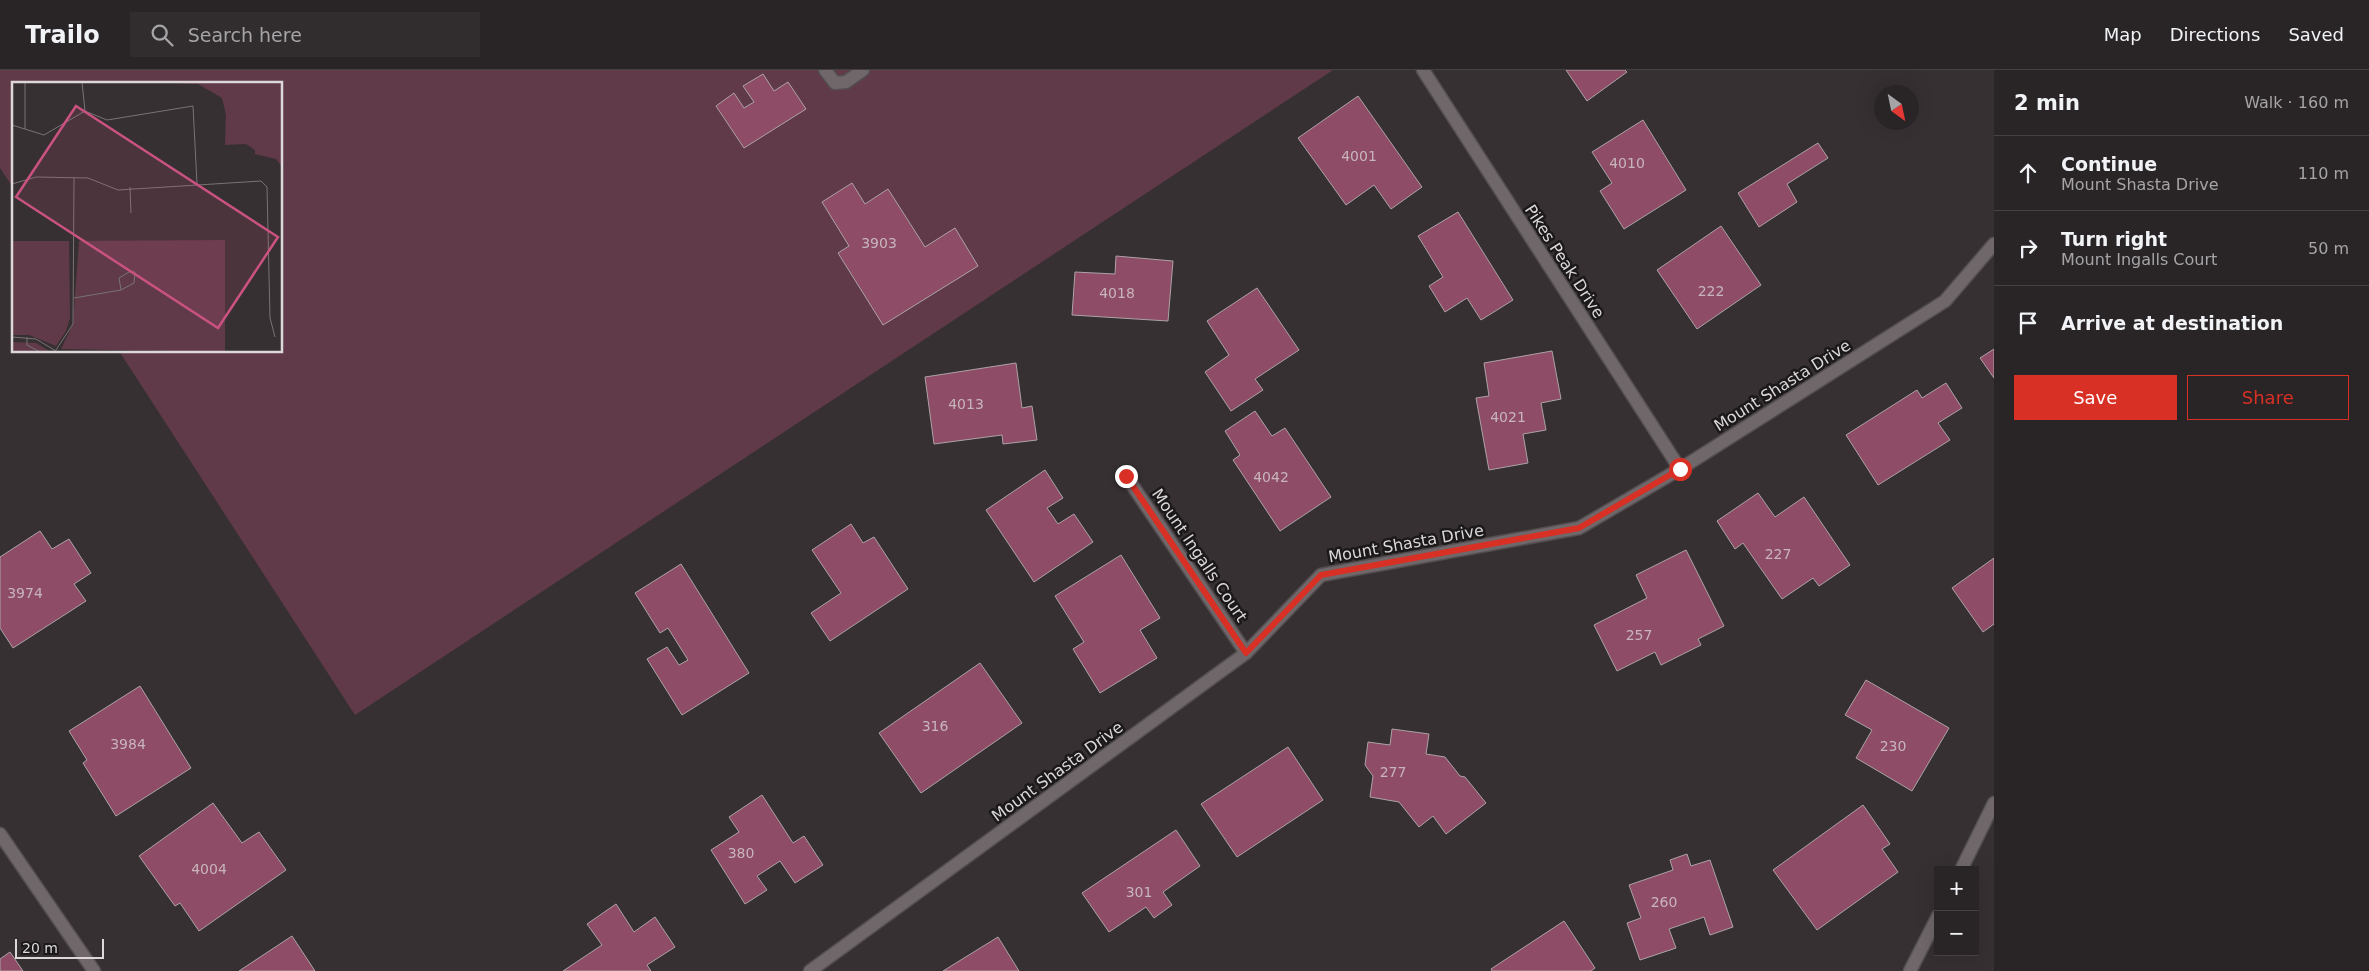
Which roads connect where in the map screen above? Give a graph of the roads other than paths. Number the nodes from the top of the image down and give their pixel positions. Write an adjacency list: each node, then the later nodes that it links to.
1 (825, 70): 2 (street)
2 (863, 70)
3 (1423, 70): 5 (street, Pikes Peak Drive)
4 (1994, 244): 5 (street, Mount Shasta Drive)
5 (1680, 469): 7 (street, Mount Shasta Drive)
6 (1126, 476): 7 (street, Mount Ingalls Court)
7 (1246, 653): 13 (street, Mount Shasta Drive)
8 (1994, 803): 10 (street)
9 (0, 834): 12 (street)
10 (1963, 866)
11 (1934, 924): 14 (street)
12 (94, 971)
13 (810, 971)
14 (1910, 971)

